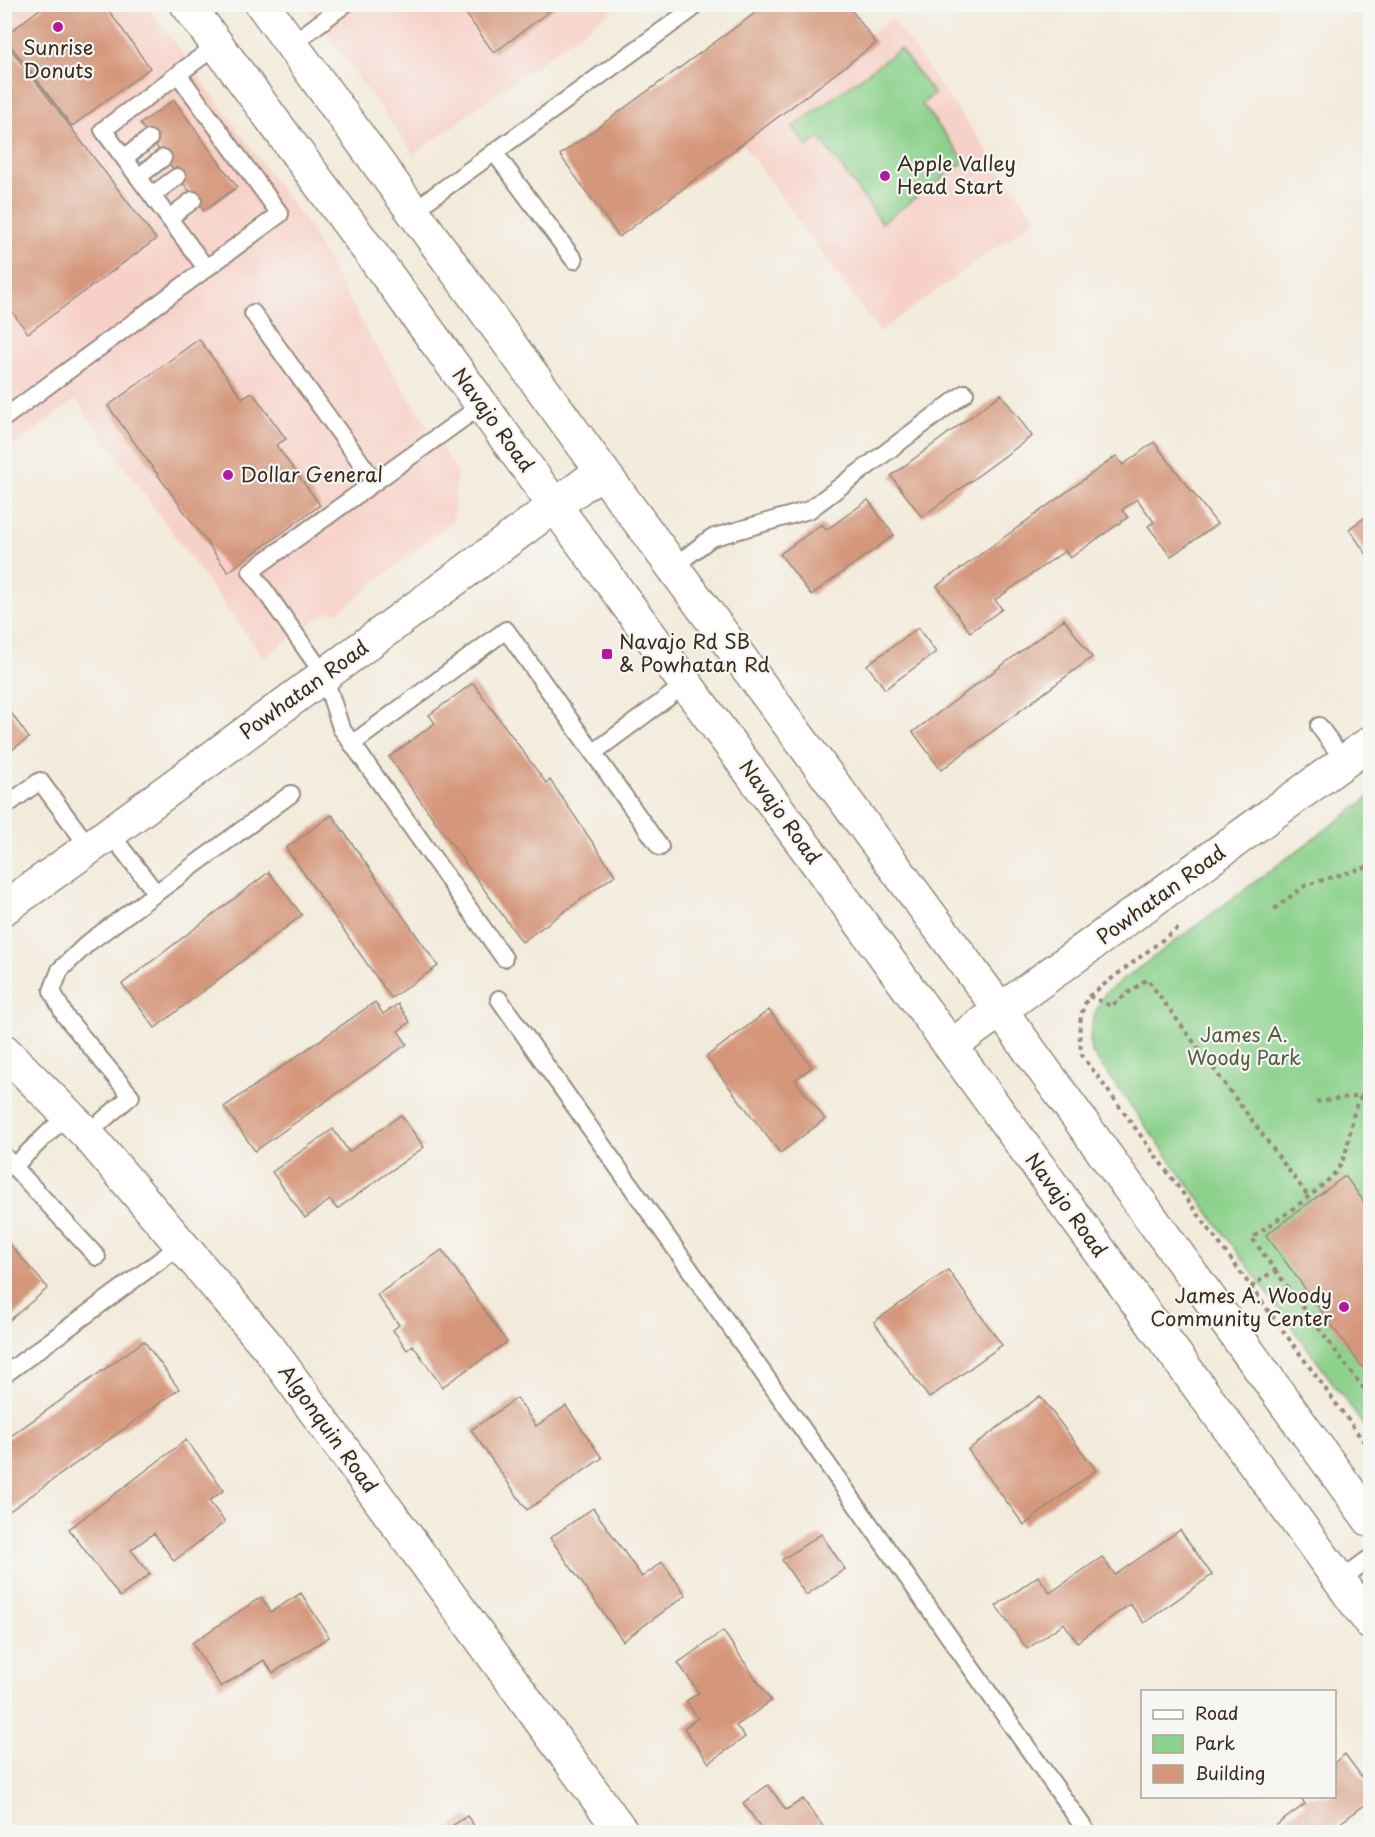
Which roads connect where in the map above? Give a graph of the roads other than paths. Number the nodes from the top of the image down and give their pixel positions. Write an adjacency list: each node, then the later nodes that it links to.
1 (187, 4): 6 (main road, Navajo Road)
2 (262, 4): 5 (main road)
3 (345, 4): 5 (lane)
4 (691, 10): 9 (lane)
5 (292, 44): 18 (main road)
6 (217, 45): 7 (lane); 24 (main road, Navajo Road)
7 (178, 74): 10 (lane); 12 (lane)
8 (149, 139): 10 (lane)
9 (494, 152): 18 (lane); 20 (lane)
10 (124, 158): 14 (lane)
11 (163, 158): 14 (lane)
12 (243, 162): 13 (lane); 21 (lane)
13 (230, 172)
14 (138, 177): 16 (lane)
15 (177, 177): 16 (lane)
16 (152, 195): 19 (lane)
17 (193, 200): 19 (lane)
18 (413, 211): 26 (main road)
19 (169, 218): 21 (lane)
20 (574, 260)
21 (206, 268): 25 (lane)
22 (253, 313): 27 (lane)
23 (965, 393): 29 (lane)
24 (482, 405): 27 (lane); 28 (main road, Navajo Road)
25 (4, 418)
26 (602, 471): 28 (main road, Powhatan Road); 29 (main road)
27 (375, 482): 30 (lane)
28 (555, 506): 30 (main road, Powhatan Road); 31 (main road, Navajo Road)
29 (673, 567): 44 (main road)
30 (324, 675): 33 (lane); 38 (main road, Powhatan Road)
31 (686, 684): 35 (lane); 45 (main road, Navajo Road)
32 (1319, 726): 34 (lane)
33 (352, 744): 35 (lane); 42 (lane)
34 (1358, 752): 44 (main road, Powhatan Road)
35 (593, 753): 39 (lane)
36 (291, 794): 40 (lane)
37 (4, 807): 38 (lane)
38 (99, 840): 40 (lane); 41 (main road, Powhatan Road)
39 (660, 847)
40 (156, 893): 47 (lane)
41 (8, 899)
42 (504, 958)
43 (498, 999): 57 (lane)
44 (1001, 1011): 45 (main road, Powhatan Road); 52 (main road)
45 (951, 1046): 54 (main road, Navajo Road)
46 (4, 1051): 47 (main road, Algonquin Road)
47 (77, 1124): 48 (lane); 49 (main road, Algonquin Road)
48 (9, 1161): 50 (lane)
49 (182, 1245): 51 (lane); 56 (main road, Algonquin Road)
50 (97, 1257)
51 (4, 1375)
52 (1371, 1520)
53 (1371, 1558): 54 (lane)
54 (1340, 1580): 55 (main road, Navajo Road)
55 (1371, 1622)
56 (622, 1833)
57 (1087, 1833)

